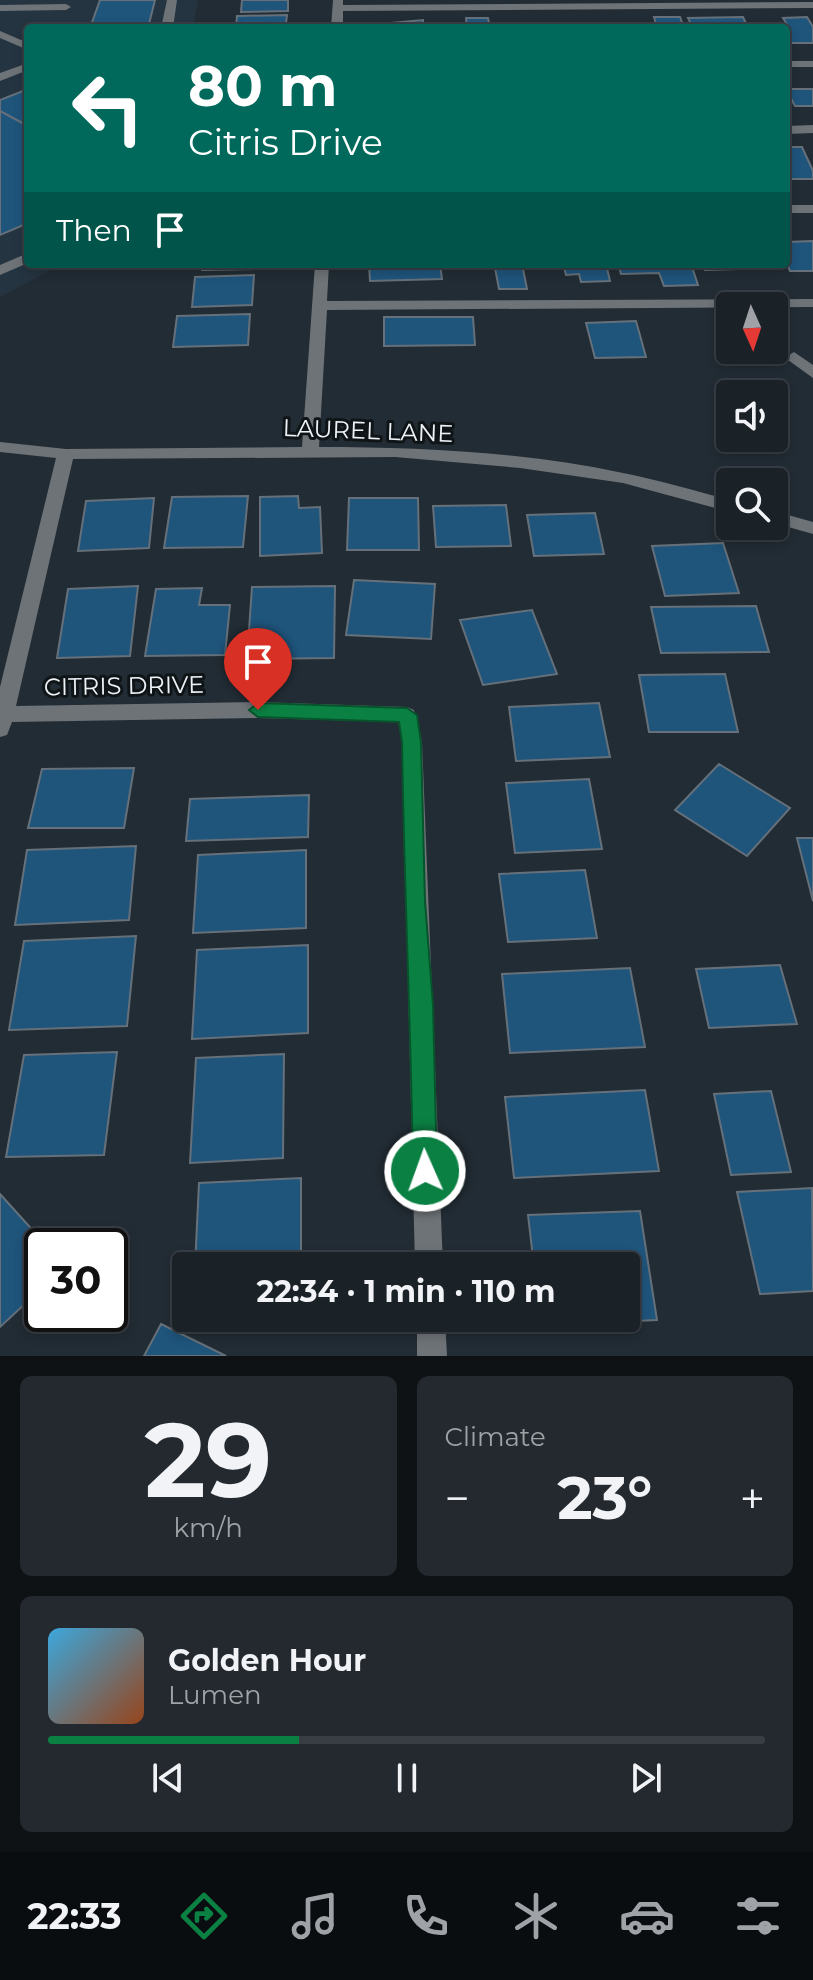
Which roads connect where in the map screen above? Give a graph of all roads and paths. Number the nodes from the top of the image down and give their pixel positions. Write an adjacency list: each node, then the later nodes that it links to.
1 (172, 0): 6 (street)
2 (338, 4): 3 (street); 7 (street)
3 (813, 5)
4 (0, 8): 5 (street)
5 (65, 8)
6 (168, 24)
7 (337, 24)
8 (0, 34): 9 (street)
9 (24, 45)
10 (790, 64): 11 (street)
11 (813, 64)
12 (24, 67): 13 (street)
13 (1, 76)
14 (813, 129): 15 (street)
15 (790, 130)
16 (790, 209): 17 (street)
17 (813, 209)
18 (24, 259): 20 (street)
19 (322, 268): 22 (street)
20 (0, 271)
21 (813, 303): 22 (street)
22 (319, 306): 26 (street)
23 (794, 357): 24 (street)
24 (813, 373)
25 (0, 447): 27 (street, LAUREL LANE)
26 (310, 451): 27 (street, LAUREL LANE); 28 (street, LAUREL LANE)
27 (66, 454): 31 (street)
28 (716, 502)
29 (788, 521): 30 (street)
30 (813, 528)
31 (2, 721): 32 (street, CITRIS DRIVE)
32 (429, 1252)
33 (431, 1332): 34 (street)
34 (432, 1356)

